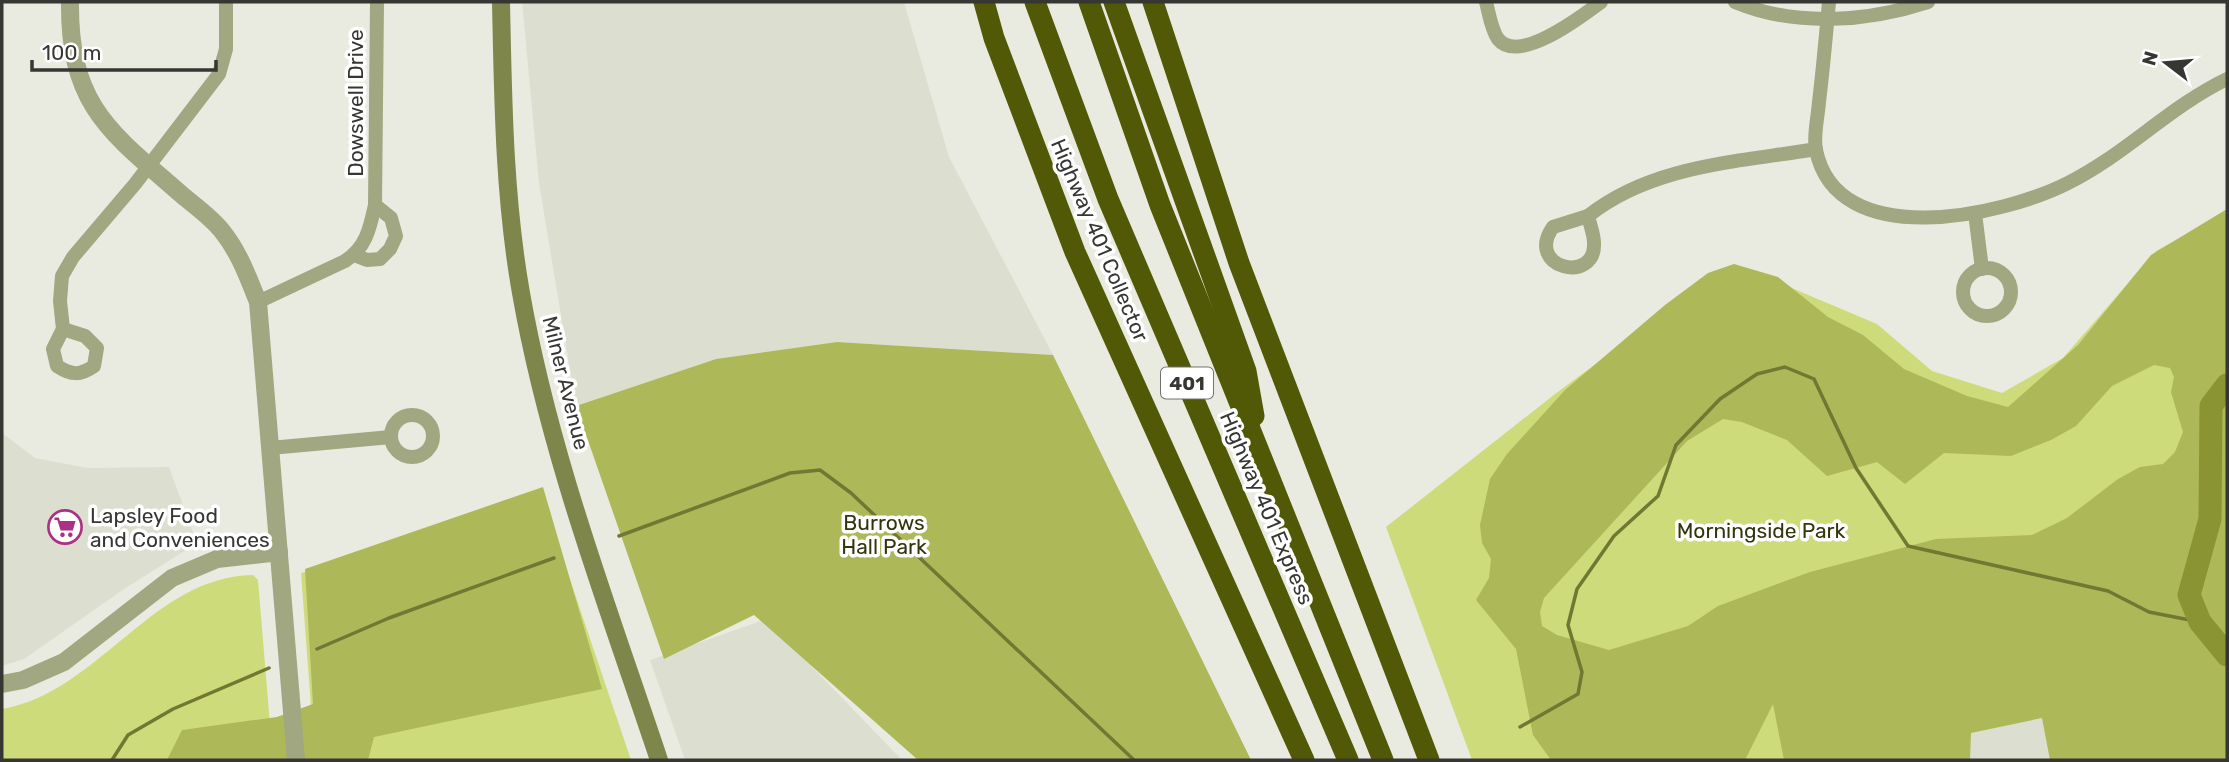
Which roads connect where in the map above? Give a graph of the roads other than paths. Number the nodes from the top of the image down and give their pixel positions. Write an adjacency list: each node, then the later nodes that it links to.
1 (71, 2): 20 (street)
2 (226, 2): 20 (street)
3 (377, 2): 21 (street, Dowswell Drive)
4 (501, 2): 34 (main road, Milner Avenue)
5 (974, 2): 17 (highway)
6 (984, 2): 17 (highway, Highway 401 Collector / 401)
7 (1035, 2): 36 (highway, Highway 401 Express / 401)
8 (1089, 2): 30 (highway, Highway 401 Express / 401)
9 (1114, 2): 30 (highway)
10 (1153, 2): 38 (highway)
11 (1486, 2): 12 (street)
12 (1601, 2)
13 (1735, 2): 16 (street)
14 (1829, 2): 16 (street)
15 (1928, 2): 16 (street)
16 (1828, 19): 19 (street)
17 (993, 38): 35 (highway, Highway 401 Collector / 401)
18 (2227, 79): 22 (street)
19 (1816, 149): 22 (street); 23 (street)
20 (149, 166): 26 (street); 27 (street)
21 (375, 205): 24 (street, Dowswell Drive); 24 (street, Dowswell Drive)
22 (1976, 213): 25 (street)
23 (1588, 216)
24 (354, 255): 26 (street, Dowswell Drive)
25 (1982, 269)
26 (258, 302): 29 (street)
27 (63, 329)
28 (391, 437): 29 (street)
29 (270, 448): 31 (street)
30 (1261, 456): 37 (highway, Highway 401 Express / 401)
31 (279, 552): 32 (street); 33 (street)
32 (2, 684)
33 (296, 760)
34 (659, 760)
35 (1304, 760)
36 (1348, 760)
37 (1383, 760)
38 (1429, 760)

